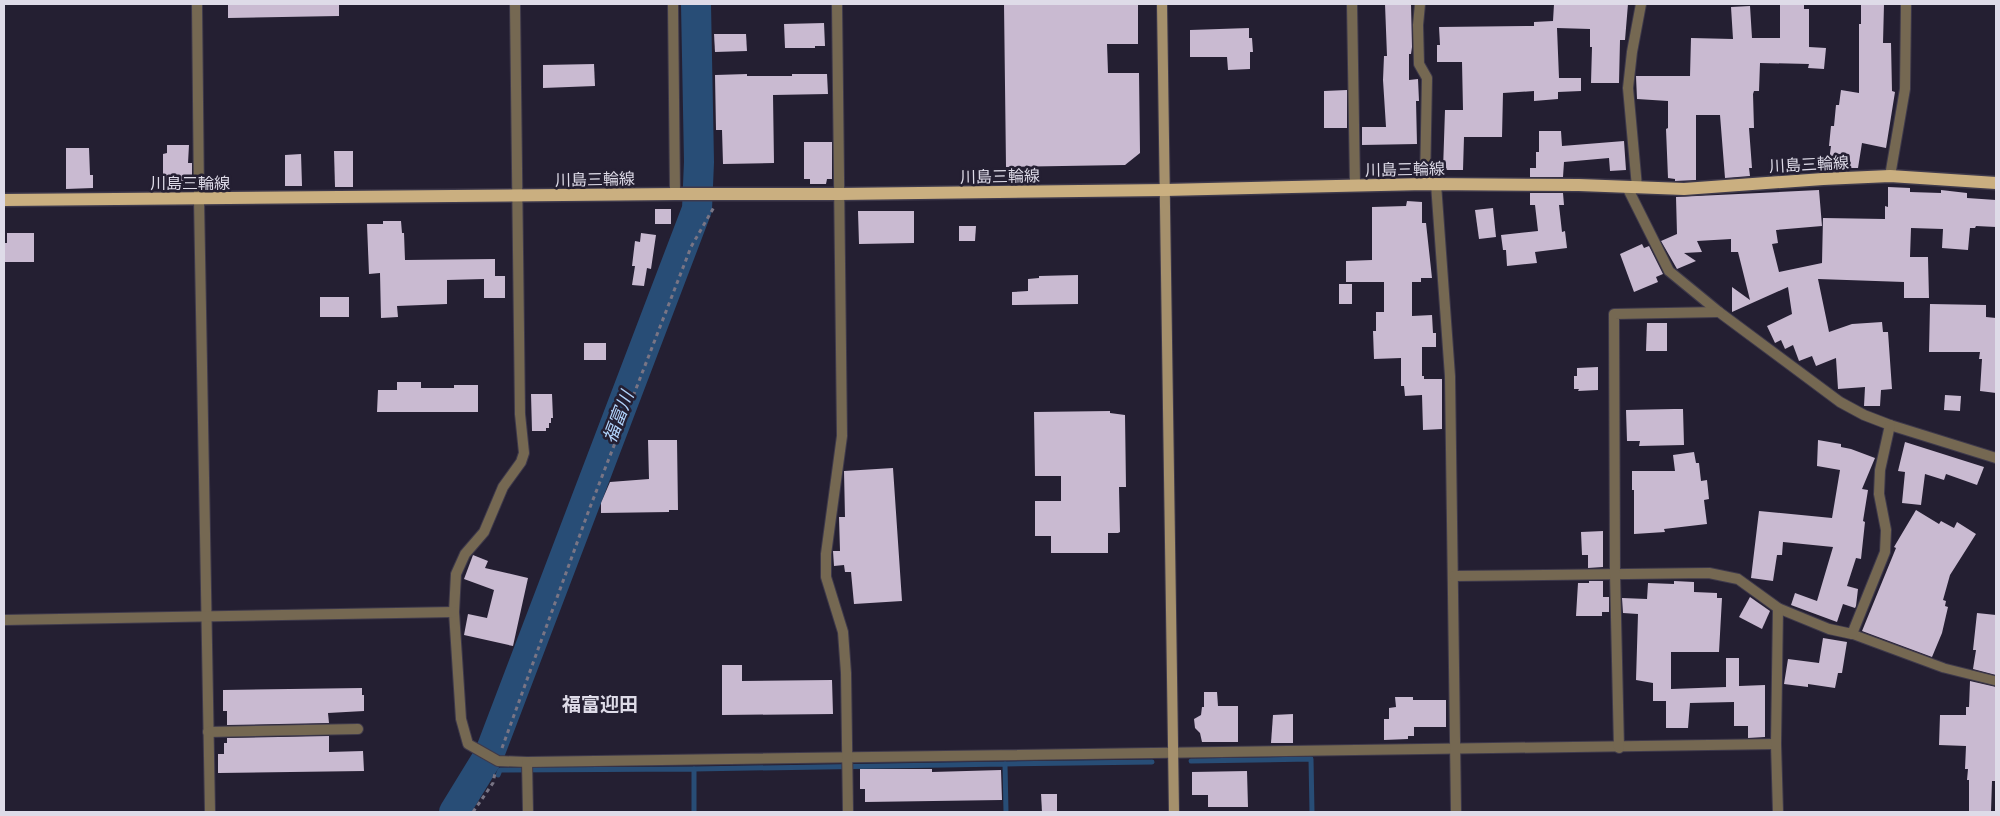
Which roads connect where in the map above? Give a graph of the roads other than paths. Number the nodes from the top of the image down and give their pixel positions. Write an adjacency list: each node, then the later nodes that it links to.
1 (197, 4): 19 (street)
2 (515, 4): 18 (street)
3 (673, 4): 16 (street)
4 (837, 4): 17 (street)
5 (1162, 4): 15 (street)
6 (1352, 4): 13 (street)
7 (1420, 4): 12 (street)
8 (1641, 4): 14 (street)
9 (1906, 4): 10 (street)
10 (1890, 176): 11 (main road, 川島三輪線); 14 (main road, 川島三輪線)
11 (1996, 183)
12 (1430, 184): 13 (main road, 川島三輪線); 14 (main road, 川島三輪線); 25 (street)
13 (1354, 186): 15 (main road, 川島三輪線)
14 (1632, 187): 21 (street)
15 (1165, 190): 17 (main road, 川島三輪線); 37 (street)
16 (679, 194): 17 (main road, 川島三輪線); 18 (main road, 川島三輪線)
17 (840, 194): 38 (street)
18 (518, 196): 19 (main road, 川島三輪線); 27 (street)
19 (199, 199): 20 (main road, 川島三輪線); 28 (street)
20 (4, 200)
21 (1719, 312): 22 (street); 24 (street)
22 (1890, 425): 23 (street); 30 (street)
23 (1996, 458)
24 (1615, 574): 25 (street); 26 (street); 35 (street)
25 (1454, 576): 36 (street)
26 (1778, 608): 30 (street); 34 (street)
27 (454, 612): 28 (street); 39 (street)
28 (206, 617): 29 (street); 33 (street)
29 (4, 620)
30 (1852, 634): 31 (lane)
31 (1996, 681)
32 (358, 729): 33 (street)
33 (208, 732): 40 (street)
34 (1776, 744): 35 (street); 45 (street)
35 (1619, 748): 36 (street)
36 (1455, 749): 37 (street); 44 (street)
37 (1173, 754): 38 (street); 43 (street)
38 (847, 763): 39 (street); 42 (street)
39 (528, 767): 41 (street)
40 (210, 812)
41 (528, 812)
42 (848, 812)
43 (1174, 812)
44 (1456, 812)
45 (1778, 812)

